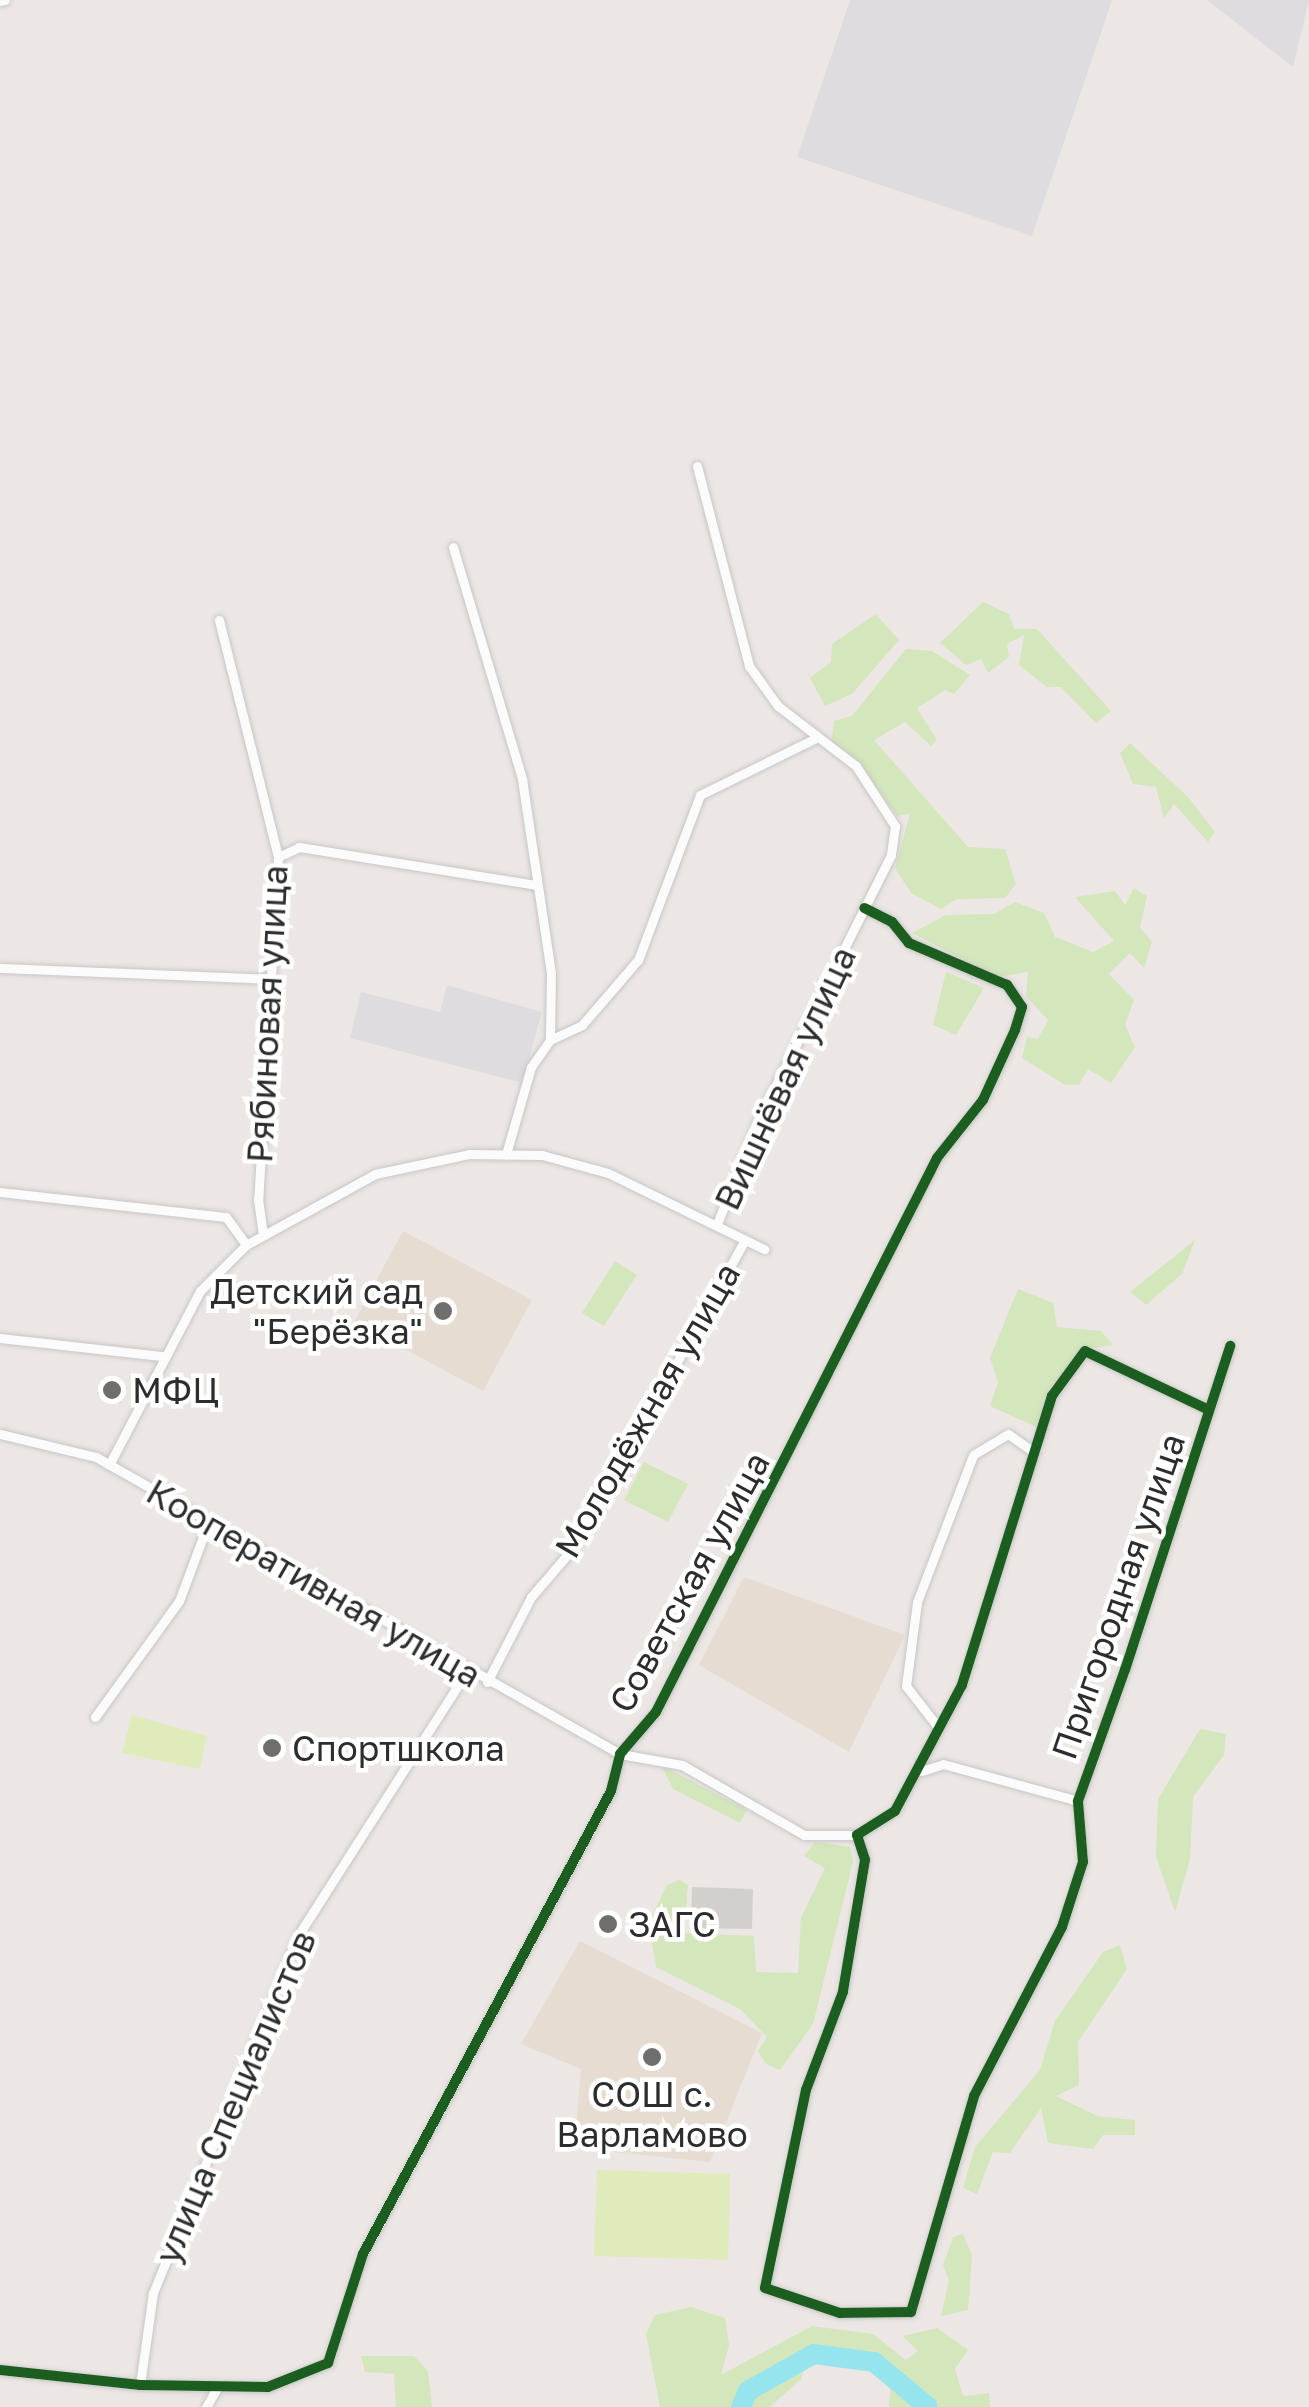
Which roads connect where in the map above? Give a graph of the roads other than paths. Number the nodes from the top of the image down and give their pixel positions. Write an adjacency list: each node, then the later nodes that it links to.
1 (697, 466): 4 (street)
2 (454, 546): 6 (street)
3 (219, 620): 5 (street, Рябиновая улица)
4 (814, 739): 7 (street, Вишнёвая улица); 10 (street)
5 (278, 857): 6 (street); 9 (street, Рябиновая улица)
6 (536, 885): 10 (street)
7 (864, 908): 13 (street, Вишнёвая улица); 30 (street, Советская улица)
8 (0, 968): 9 (street)
9 (270, 979): 14 (street, Рябиновая улица)
10 (550, 1040): 11 (street)
11 (506, 1154): 13 (street, Молодёжная улица); 14 (street, Молодёжная улица)
12 (0, 1192): 16 (street)
13 (717, 1224): 15 (street, Молодёжная улица)
14 (264, 1234): 16 (street, Молодёжная улица)
15 (746, 1240): 17 (street, Молодёжная улица); 27 (street, Молодёжная улица)
16 (246, 1244): 20 (street, Молодёжная улица)
17 (764, 1250)
18 (0, 1338): 20 (street)
19 (1230, 1346): 21 (street, Пригородная улица)
20 (160, 1356): 24 (street, Молодёжная улица)
21 (1209, 1410): 23 (street); 32 (street, Пригородная улица)
22 (0, 1434): 24 (street, Кооперативная улица)
23 (1032, 1451): 29 (street); 29 (street)
24 (110, 1465): 25 (street, Кооперативная улица)
25 (207, 1526): 26 (street, Кооперативная улица); 28 (street)
26 (467, 1672): 27 (street, Кооперативная улица); 35 (street, улица Специалистов)
27 (487, 1682): 30 (street, Кооперативная улица)
28 (94, 1717)
29 (938, 1727): 31 (street)
30 (620, 1754): 33 (street, Кооперативная улица); 36 (street, Советская улица)
31 (922, 1771): 32 (street); 33 (street)
32 (1078, 1801): 33 (street, Пригородная улица)
33 (857, 1835)
34 (0, 2370): 35 (street)
35 (140, 2385): 36 (street)
36 (218, 2386): 37 (street)
37 (206, 2407)

